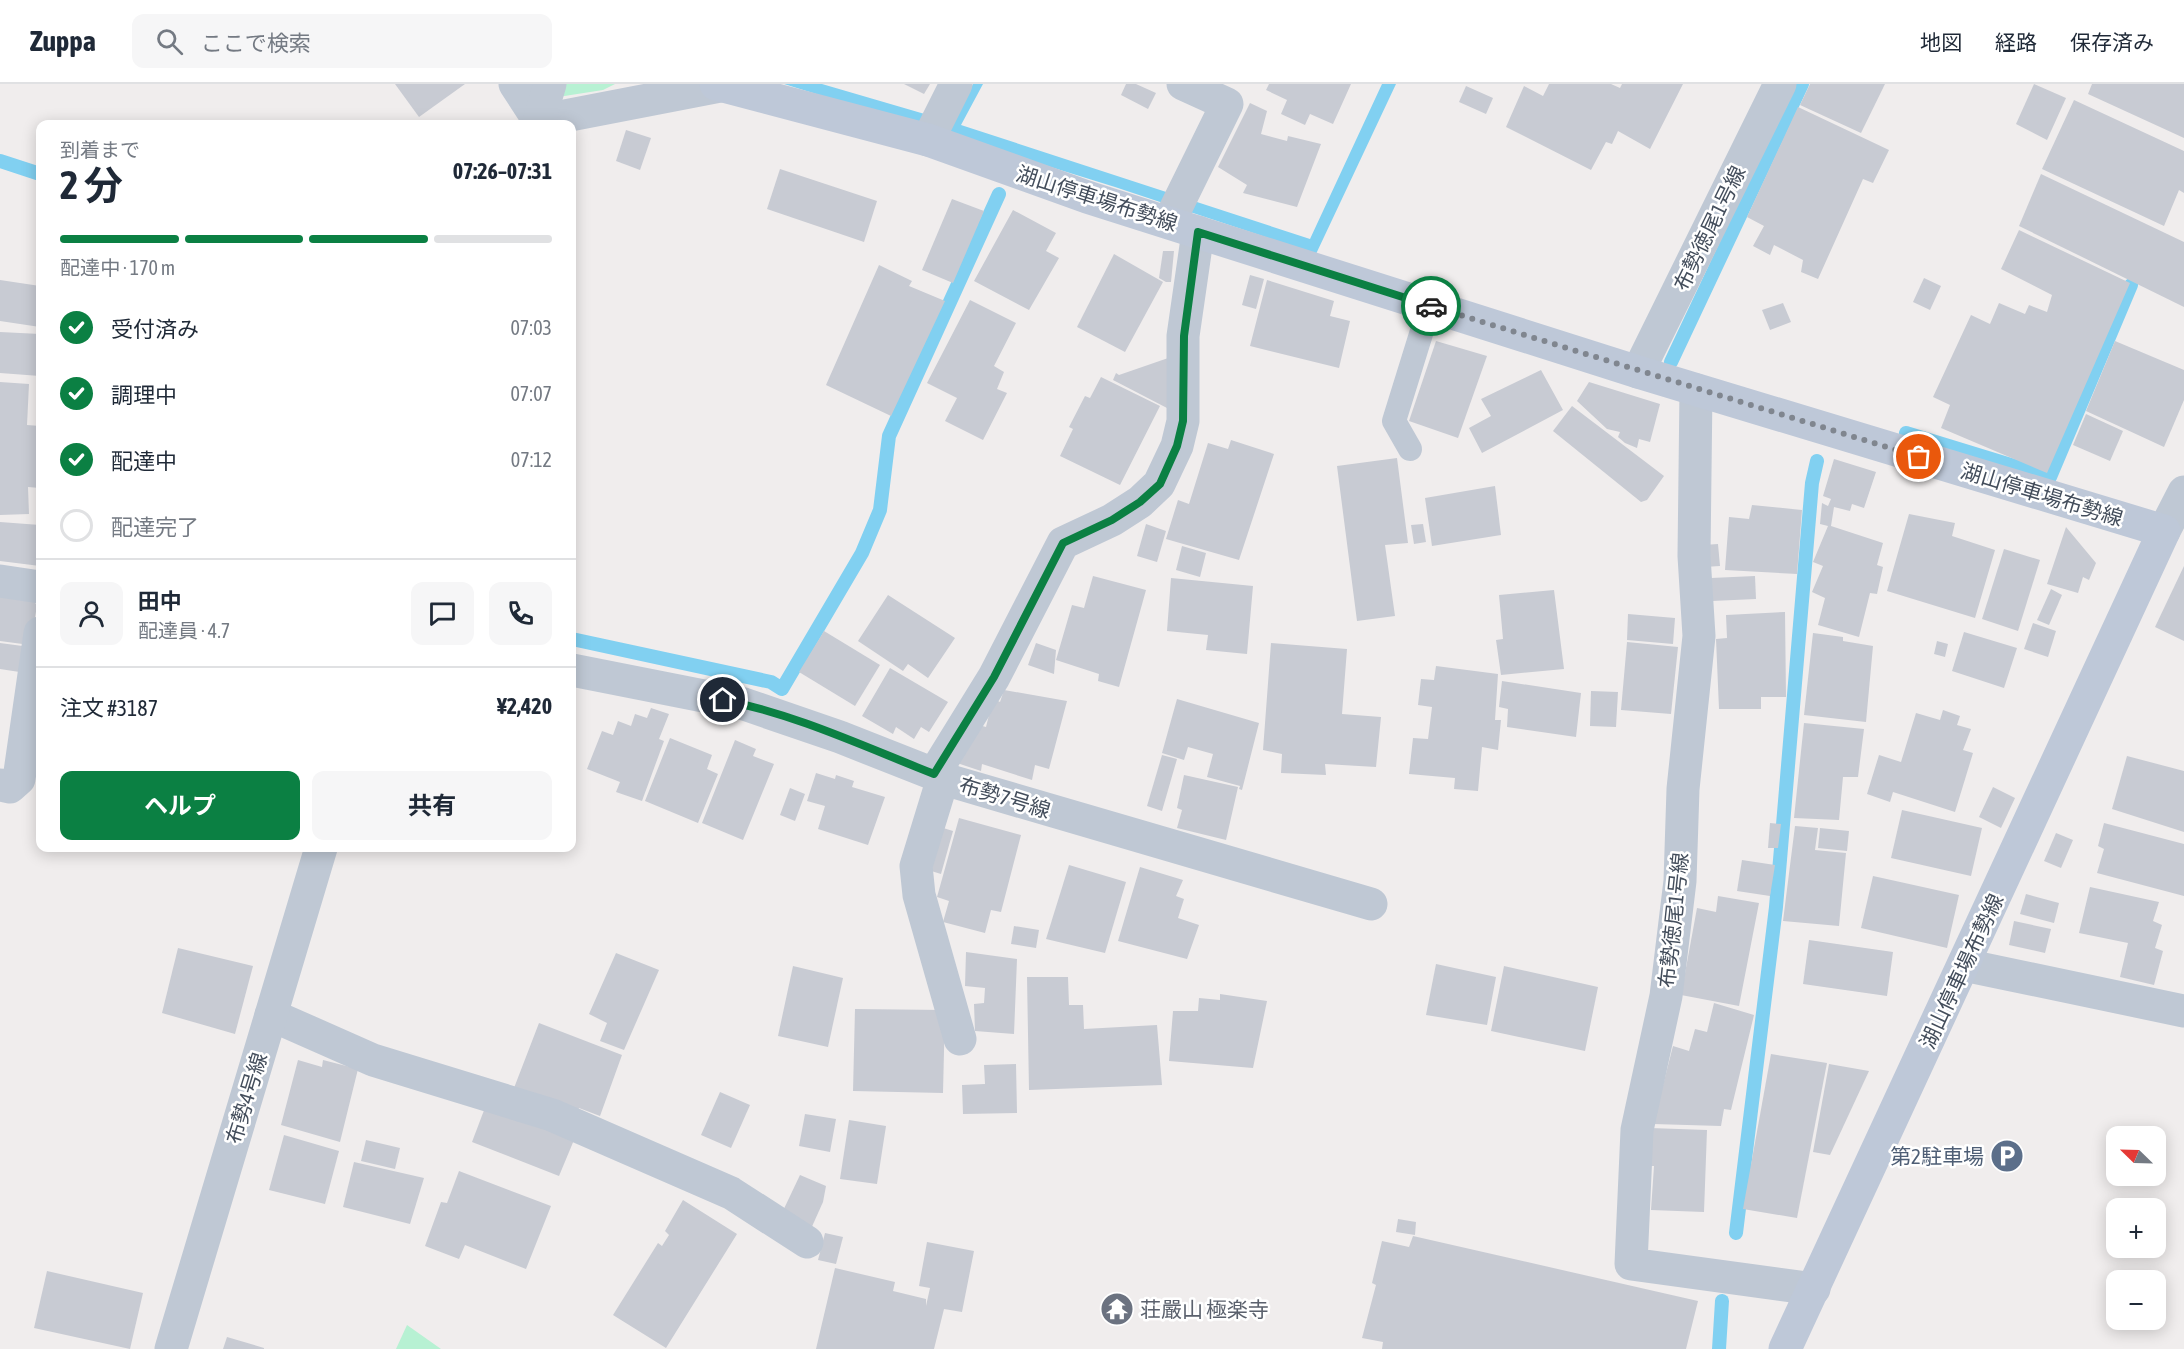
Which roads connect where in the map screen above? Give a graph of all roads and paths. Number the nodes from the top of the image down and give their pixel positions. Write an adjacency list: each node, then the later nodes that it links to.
1 (515, 84): 7 (street)
2 (550, 84): 8 (street)
3 (956, 84): 10 (street)
4 (1183, 84): 11 (street)
5 (1780, 84): 13 (street, 布勢徳尾1号線)
6 (718, 85): 9 (street); 10 (main road, 湖山停車場布勢線)
7 (536, 120)
8 (539, 120)
9 (552, 120)
10 (928, 140): 11 (main road, 湖山停車場布勢線)
11 (1183, 227): 12 (main road, 湖山停車場布勢線); 22 (street)
12 (1430, 305): 13 (main road, 湖山停車場布勢線); 15 (lane)
13 (1638, 372): 14 (main road, 湖山停車場布勢線)
14 (1696, 390): 17 (main road, 湖山停車場布勢線); 31 (street, 布勢徳尾1号線)
15 (1410, 449)
16 (2184, 492): 17 (street)
17 (2164, 531): 26 (main road, 湖山停車場布勢線)
18 (0, 581): 19 (street)
19 (36, 586)
20 (36, 661): 23 (street)
21 (576, 671): 22 (street, 布勢7号線)
22 (938, 776): 25 (street, 布勢7号線); 29 (street)
23 (0, 785)
24 (320, 852): 28 (street, 布勢4号線)
25 (1371, 904)
26 (1964, 965): 27 (street); 31 (main road, 湖山停車場布勢線)
27 (2184, 1011)
28 (271, 1015): 30 (street); 32 (street, 布勢4号線)
29 (960, 1039)
30 (807, 1242)
31 (1814, 1289): 33 (main road, 湖山停車場布勢線)
32 (171, 1349)
33 (1785, 1349)

